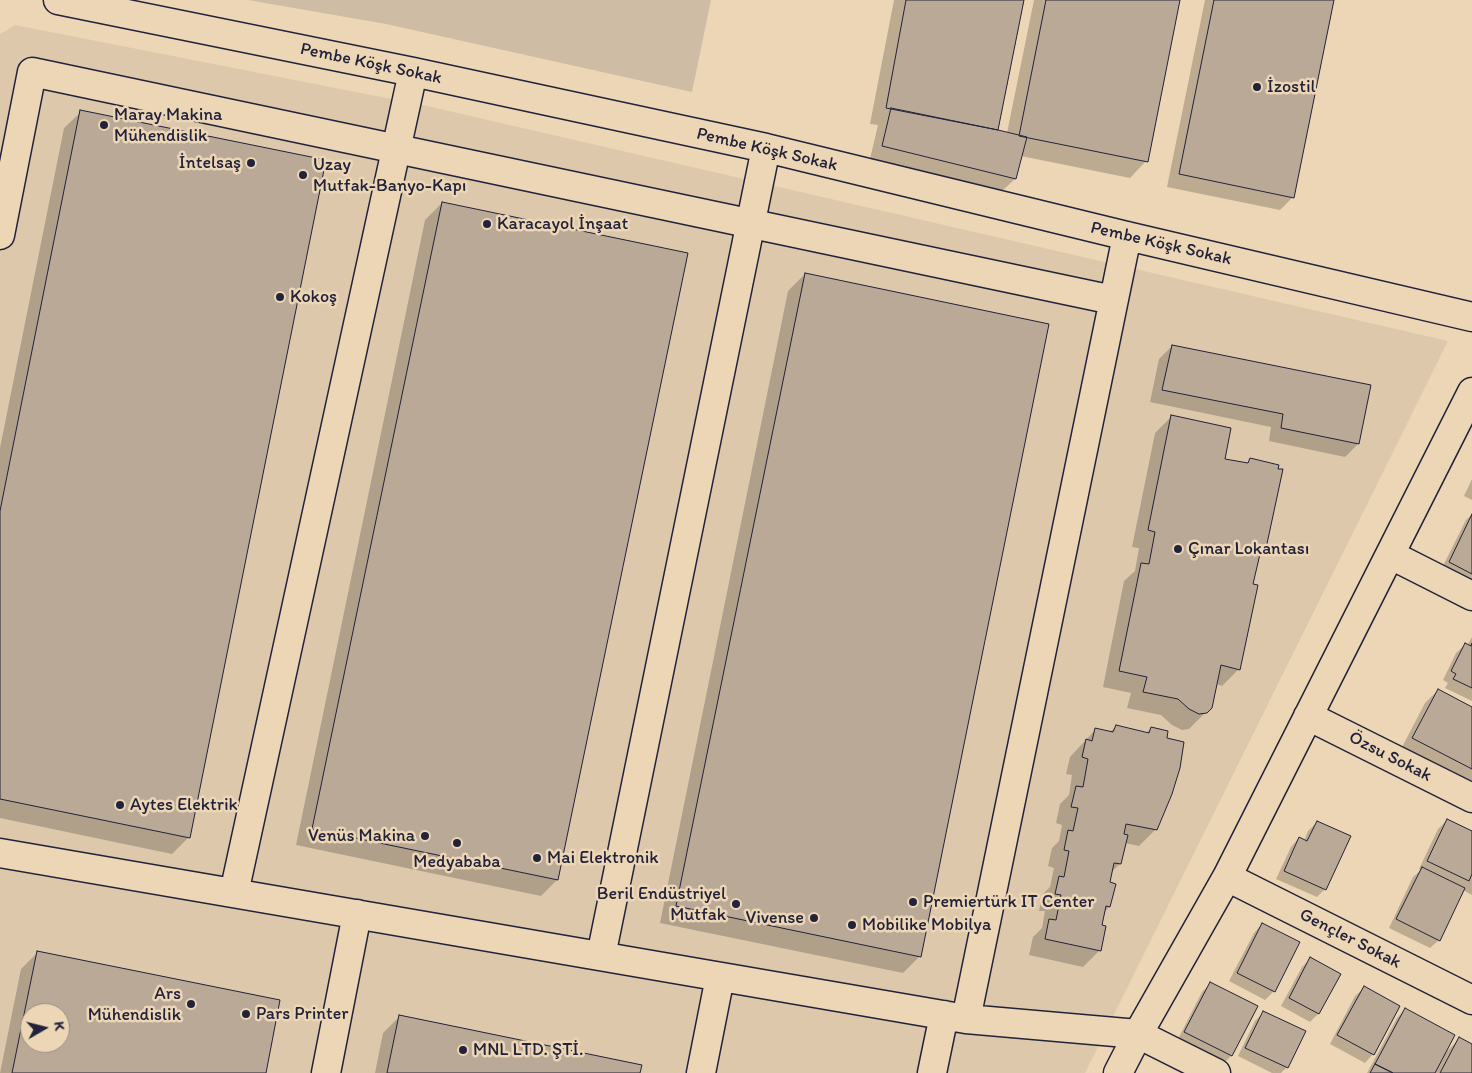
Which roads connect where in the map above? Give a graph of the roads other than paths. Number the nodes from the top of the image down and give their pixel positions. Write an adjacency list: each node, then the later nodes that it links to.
1 (58, 0): 2 (street, Pembe Köşk Sokak)
2 (413, 72): 3 (street, Pembe Köşk Sokak); 4 (street)
3 (766, 148): 5 (street); 7 (street, Pembe Köşk Sokak)
4 (397, 149): 5 (street); 6 (street); 17 (street)
5 (751, 223): 8 (street); 19 (street)
6 (0, 236)
7 (1127, 236): 8 (street); 9 (street, Pembe Köşk Sokak)
8 (1113, 300): 22 (street)
9 (1472, 317)
10 (1470, 403): 11 (street)
11 (1391, 555): 12 (street); 13 (street)
12 (1472, 596)
13 (1308, 716): 14 (street, Özsu Sokak); 16 (street)
14 (1472, 798)
15 (0, 853): 17 (street)
16 (1227, 877): 21 (street, Gençler Sokak); 23 (street)
17 (234, 893): 18 (street)
18 (357, 914): 19 (street); 24 (street)
19 (601, 956): 20 (street)
20 (720, 977): 22 (street); 25 (street)
21 (1472, 1000)
22 (955, 1017): 23 (street); 26 (street)
23 (1138, 1034): 27 (street); 28 (street)
24 (326, 1073)
25 (701, 1073)
26 (932, 1073)
27 (1118, 1073)
28 (1216, 1073)

